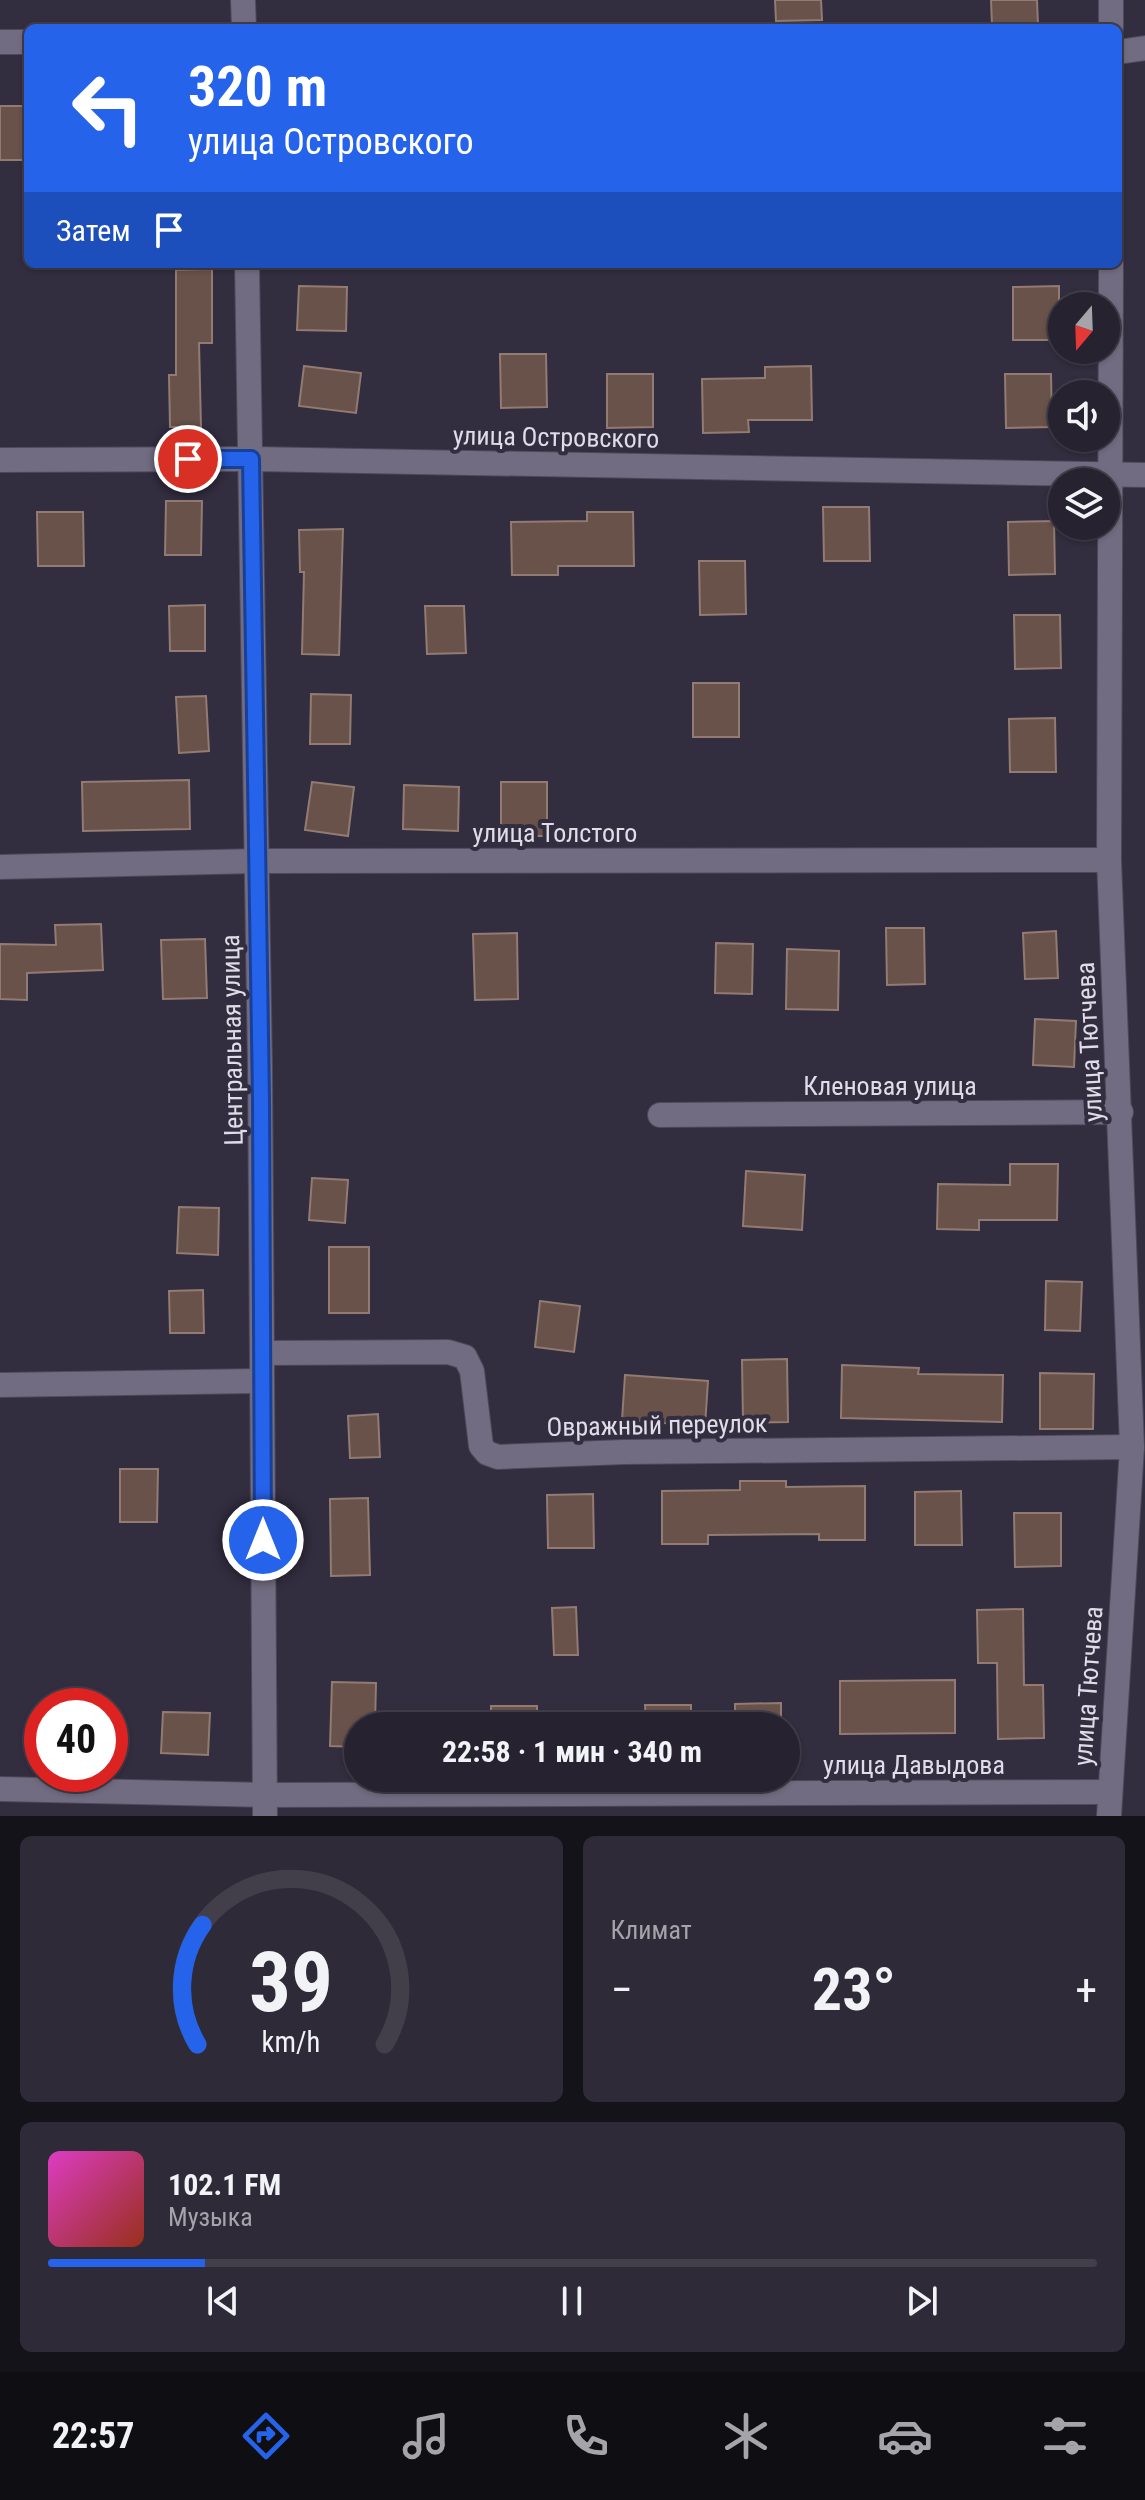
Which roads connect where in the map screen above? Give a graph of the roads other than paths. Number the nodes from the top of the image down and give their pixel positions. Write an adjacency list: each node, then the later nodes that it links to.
1 (243, 0): 3 (street)
2 (1111, 0): 4 (street)
3 (244, 24)
4 (1111, 24)
5 (0, 42): 6 (street)
6 (24, 42)
7 (1145, 48): 8 (street)
8 (1122, 51)
9 (247, 268): 11 (street, Центральная улица)
10 (1111, 268): 13 (street, улица Тютчева)
11 (251, 459): 12 (street, улица Островского); 14 (street, улица Островского); 19 (street, Центральная улица)
12 (0, 460)
13 (1111, 468)
14 (1048, 473)
15 (1120, 474): 16 (street, улица Островского)
16 (1145, 475)
17 (1111, 540): 18 (street, улица Тютчева)
18 (1109, 860): 19 (street, улица Толстого); 21 (street, улица Тютчева)
19 (257, 861): 20 (street, улица Толстого); 23 (street, Центральная улица)
20 (0, 867)
21 (1121, 1112): 22 (street, Кленовая улица); 26 (street, улица Тютчева)
22 (660, 1115)
23 (263, 1353): 24 (street, Центральная улица); 26 (street, Овражный переулок)
24 (262, 1381): 25 (street); 29 (street, Центральная улица)
25 (0, 1385)
26 (1132, 1447): 28 (street, улица Тютчева)
27 (0, 1789): 29 (street, улица Давыдова)
28 (1109, 1804): 29 (street, улица Давыдова)
29 (265, 1805)

